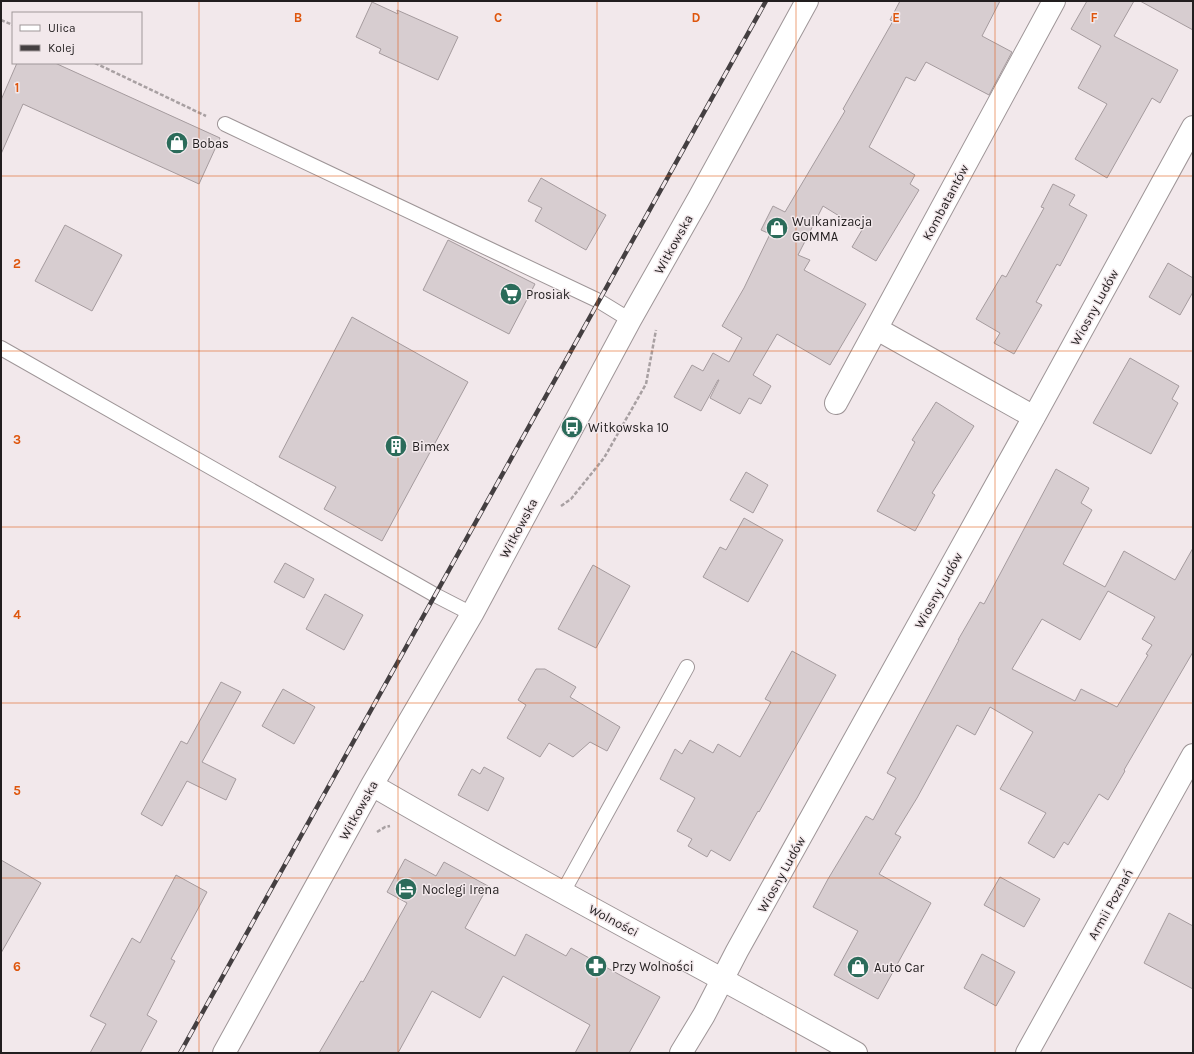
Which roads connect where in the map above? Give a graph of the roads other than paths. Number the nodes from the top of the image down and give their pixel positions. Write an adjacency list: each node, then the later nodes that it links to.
1 (807, 1): 5 (street, Witkowska)
2 (1054, 1): 6 (street, Kombatantów)
3 (225, 124): 5 (lane)
4 (1193, 127): 9 (street, Wiosny Ludów)
5 (630, 320): 10 (street, Witkowska)
6 (877, 329): 8 (street, Kombatantów); 9 (street)
7 (1, 348): 10 (lane)
8 (836, 403)
9 (1034, 417): 15 (street, Wiosny Ludów)
10 (472, 614): 13 (street, Witkowska)
11 (687, 667): 14 (lane)
12 (1193, 755): 19 (street, Armii Poznań)
13 (372, 785): 14 (street, Wolności); 16 (street, Witkowska)
14 (563, 892): 15 (street, Wolności)
15 (723, 978): 17 (street, Wiosny Ludów); 18 (street, Wolności)
16 (224, 1053)
17 (682, 1053)
18 (856, 1053)
19 (1027, 1053)

